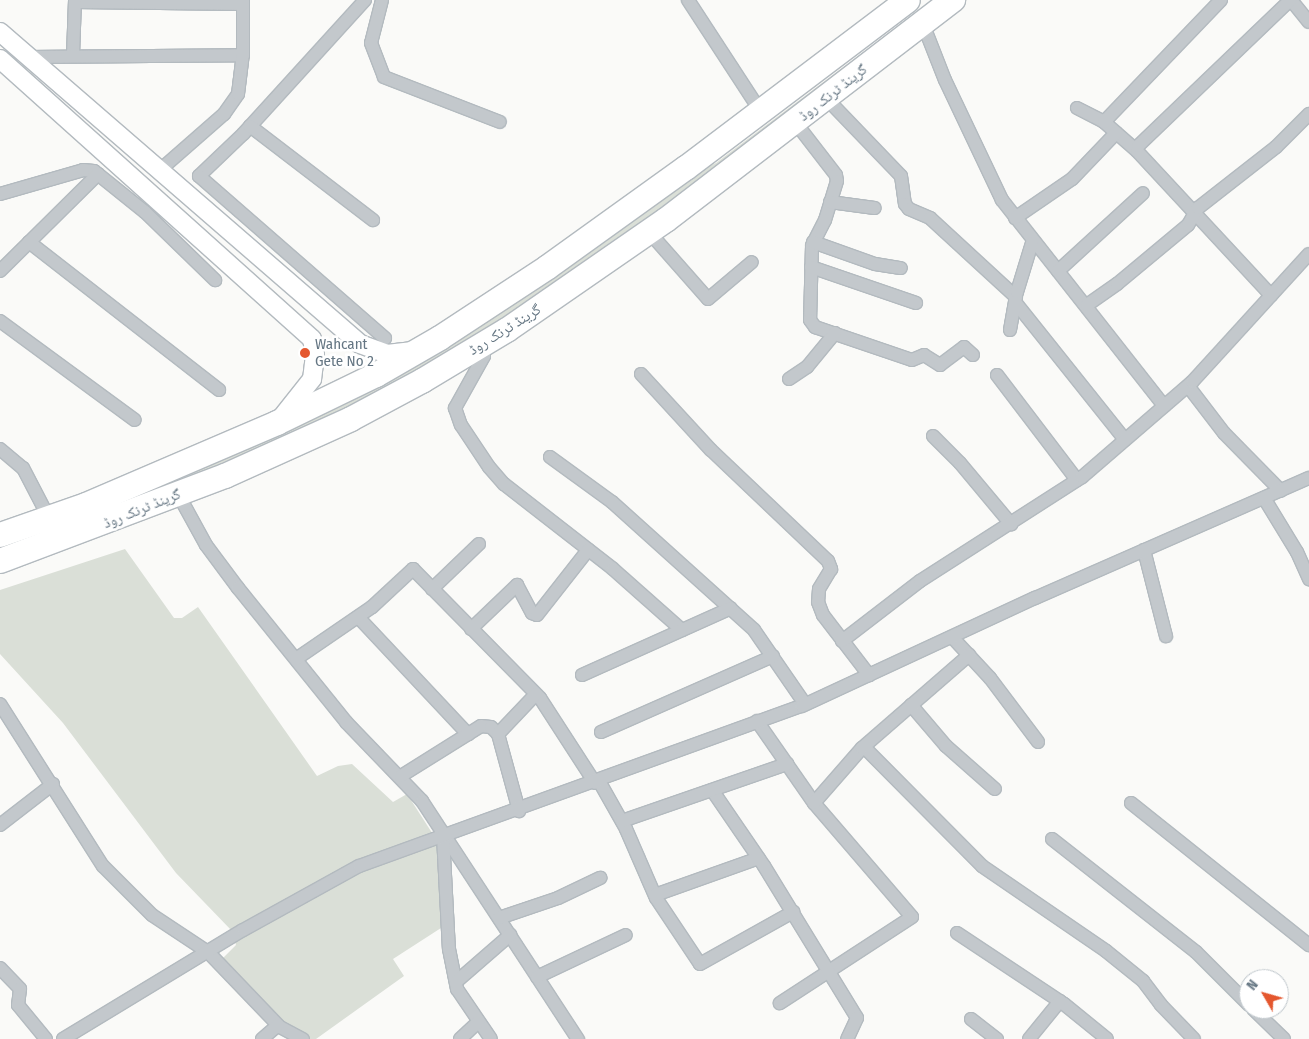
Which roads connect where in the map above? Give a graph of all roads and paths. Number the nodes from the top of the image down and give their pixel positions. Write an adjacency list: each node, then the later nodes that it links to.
1 (365, 0): 24 (street)
2 (382, 0): 21 (street)
3 (688, 0): 19 (street)
4 (953, 0): 11 (highway, گرینڈ ٹرنک روڈ)
5 (1221, 0): 23 (street)
6 (1291, 0): 10 (street); 28 (street)
7 (75, 1): 9 (street); 13 (street)
8 (907, 1): 11 (highway); 19 (highway, گرینڈ ٹرنک روڈ)
9 (243, 2): 14 (street)
10 (1308, 19)
11 (923, 24): 17 (highway, گرینڈ ٹرنک روڈ); 36 (street)
12 (0, 32): 15 (main road)
13 (73, 55): 14 (street); 15 (street)
14 (243, 55): 29 (street)
15 (29, 57): 25 (main road)
16 (0, 59): 27 (main road)
17 (826, 98): 22 (highway, گرینڈ ٹرنک روڈ); 50 (street)
18 (1077, 108): 23 (street)
19 (761, 112): 58 (highway, گرینڈ ٹرنک روڈ)
20 (1309, 114): 35 (street)
21 (500, 122)
22 (795, 122): 33 (street); 38 (highway, گرینڈ ٹرنک روڈ)
23 (1104, 122): 26 (street)
24 (250, 126): 37 (street); 56 (street)
25 (110, 127): 27 (main road); 29 (main road)
26 (1116, 133): 35 (street); 36 (street)
27 (98, 144): 67 (main road)
28 (1138, 146)
29 (160, 170): 58 (main road)
30 (98, 174): 32 (street); 39 (street); 48 (street)
31 (1144, 193): 47 (street)
32 (0, 194)
33 (830, 202): 34 (street); 40 (street)
34 (875, 208)
35 (1197, 212): 49 (street); 52 (street)
36 (1014, 218): 41 (street)
37 (373, 220)
38 (649, 232): 43 (street); 57 (highway, گرینڈ ٹرنک روڈ)
39 (29, 242): 46 (street); 64 (street)
40 (813, 242): 44 (street); 45 (street)
41 (1032, 243): 47 (street); 50 (street)
42 (1309, 254): 49 (street)
43 (752, 262)
44 (812, 267): 51 (street); 55 (street)
45 (901, 268)
46 (0, 271)
47 (1058, 271): 52 (street)
48 (214, 280)
49 (1271, 295): 63 (street)
50 (1016, 299): 54 (street); 69 (street)
51 (916, 302)
52 (1087, 305): 65 (street)
53 (0, 320): 66 (street)
54 (1010, 330)
55 (835, 333): 59 (street); 62 (street)
56 (385, 338)
57 (484, 344): 75 (highway, گرینڈ ٹرنک روڈ); 83 (street)
58 (423, 348): 67 (highway, گرینڈ ٹرنک روڈ)
59 (973, 355)
60 (641, 374): 94 (street)
61 (997, 375): 73 (street)
62 (789, 379)
63 (1188, 386): 65 (street); 74 (street)
64 (219, 390)
65 (1164, 406): 69 (street)
66 (135, 420)
67 (276, 423): 77 (highway, گرینڈ ٹرنک روڈ)
68 (933, 436): 79 (street)
69 (1125, 440): 73 (street)
70 (0, 449): 78 (street)
71 (550, 458): 88 (street)
72 (1309, 478): 74 (street)
73 (1077, 480): 79 (street)
74 (1281, 491): 76 (street)
75 (178, 494): 80 (highway, گرینڈ ٹرنک روڈ); 97 (street)
76 (1264, 498): 84 (street); 86 (street)
77 (86, 505): 78 (highway, گرینڈ ٹرنک روڈ); 80 (highway)
78 (49, 518): 81 (highway, گرینڈ ٹرنک روڈ)
79 (1011, 524): 94 (street)
80 (92, 529): 85 (highway, گرینڈ ٹرنک روڈ)
81 (0, 535)
82 (479, 544): 87 (street)
83 (588, 550): 90 (street); 91 (street)
84 (1144, 550): 92 (street); 93 (street)
85 (0, 561)
86 (1309, 579)
87 (432, 589): 89 (street); 90 (street)
88 (731, 608): 91 (street); 96 (street)
89 (358, 617): 97 (street); 106 (street)
90 (471, 629): 100 (street)
91 (682, 630): 99 (street)
92 (952, 636): 95 (street); 98 (street)
93 (1166, 636)
94 (842, 640): 98 (street)
95 (969, 655): 103 (street); 108 (street)
96 (773, 656): 102 (street); 105 (street)
97 (296, 659): 111 (street)
98 (869, 674): 102 (street)
99 (582, 675)
100 (536, 694): 107 (street); 112 (street)
101 (0, 704): 113 (street)
102 (805, 704): 104 (street)
103 (911, 705): 109 (street); 114 (street)
104 (757, 721): 110 (street); 112 (street)
105 (601, 732)
106 (468, 734): 107 (street); 111 (street)
107 (498, 734): 118 (street)
108 (1038, 742)
109 (864, 747): 116 (street); 155 (street)
110 (787, 764): 115 (street); 116 (street)
111 (401, 776): 121 (street)
112 (597, 782): 118 (street); 119 (street)
113 (53, 784): 120 (street); 132 (street)
114 (995, 789)
115 (712, 790): 119 (street); 123 (street)
116 (814, 803): 134 (street)
117 (1131, 803): 131 (street)
118 (519, 811): 121 (street)
119 (622, 821): 125 (street)
120 (0, 825)
121 (443, 836): 127 (street); 132 (street); 136 (street)
122 (1052, 839): 137 (street)
123 (759, 858): 125 (street); 126 (street)
124 (600, 878): 127 (street)
125 (655, 895): 126 (street)
126 (793, 912): 134 (street)
127 (499, 918): 129 (street)
128 (957, 933): 138 (street)
129 (510, 935): 135 (street); 136 (street)
130 (626, 935): 135 (street)
131 (1309, 945)
132 (208, 952): 143 (street); 145 (street)
133 (0, 968): 144 (street)
134 (831, 973): 139 (street); 151 (street)
135 (538, 977): 150 (street)
136 (456, 982): 142 (street)
137 (1239, 995)
138 (1060, 1001): 153 (street); 154 (street)
139 (780, 1003)
140 (971, 1019): 152 (street)
141 (1263, 1019): 156 (street)
142 (478, 1022): 148 (street); 149 (street)
143 (278, 1025): 146 (street); 147 (street)
144 (46, 1039)
145 (64, 1039)
146 (262, 1039)
147 (303, 1039)
148 (460, 1039)
149 (490, 1039)
150 (578, 1039)
151 (847, 1039)
152 (997, 1039)
153 (1030, 1039)
154 (1107, 1039)
155 (1194, 1039)
156 (1284, 1039)

